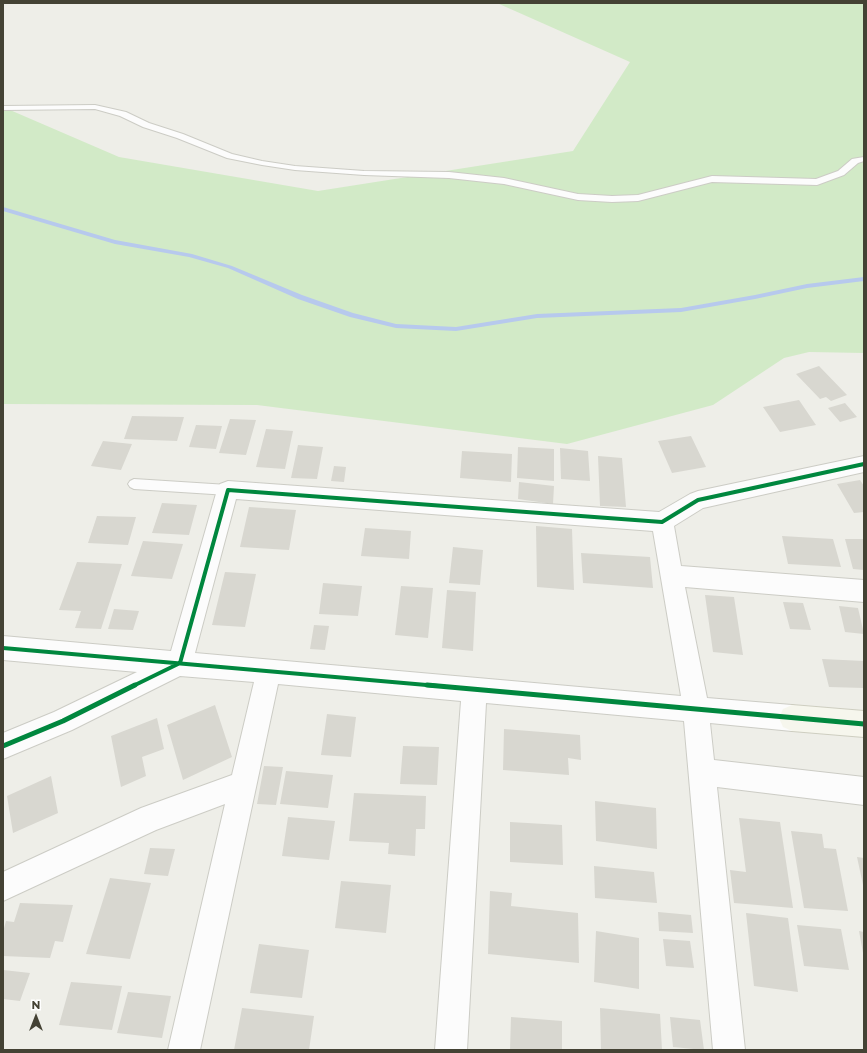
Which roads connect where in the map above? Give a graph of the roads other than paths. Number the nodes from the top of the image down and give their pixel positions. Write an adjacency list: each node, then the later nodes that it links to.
1 (3, 108): 2 (lane)
2 (864, 159)
3 (864, 464): 6 (street)
4 (134, 484): 5 (lane)
5 (228, 490): 6 (street); 10 (street)
6 (662, 522): 7 (street)
7 (672, 576): 8 (street); 13 (street)
8 (864, 591)
9 (3, 648): 10 (street)
10 (180, 663): 11 (street); 16 (street)
11 (269, 670): 12 (street); 18 (street)
12 (474, 689): 13 (street); 22 (street)
13 (696, 709): 14 (street); 17 (street)
14 (792, 718): 15 (street)
15 (864, 724)
16 (3, 746)
17 (702, 772): 19 (street); 23 (street)
18 (244, 784): 20 (street); 21 (street)
19 (864, 791)
20 (3, 887)
21 (184, 1050)
22 (451, 1050)
23 (729, 1050)

